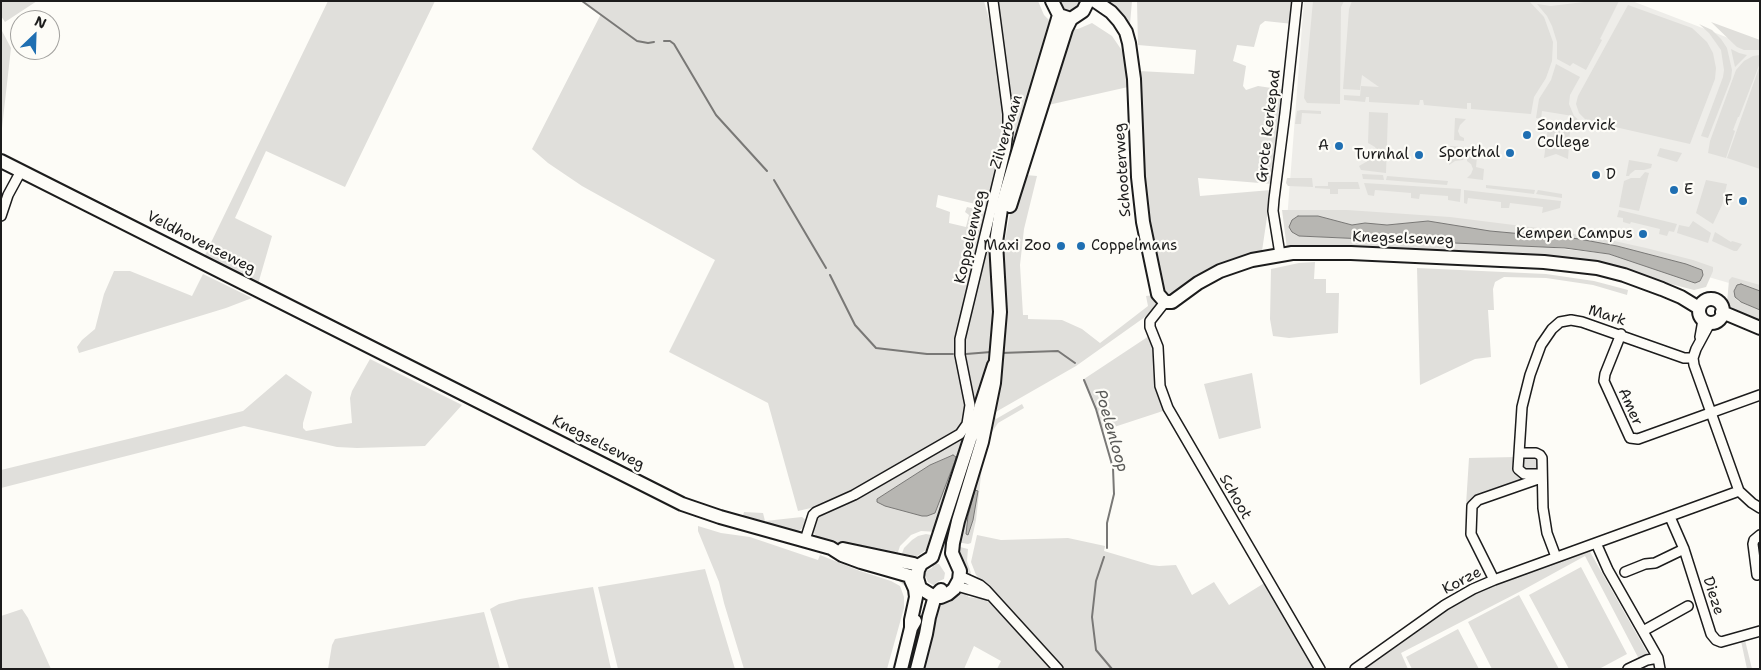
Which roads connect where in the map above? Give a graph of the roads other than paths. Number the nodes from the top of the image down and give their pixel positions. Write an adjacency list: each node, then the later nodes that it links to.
1 (992, 1): 26 (street, Koppelenweg)
2 (1052, 1): 5 (street)
3 (1297, 1): 9 (street, Grote Kerkepad)
4 (1089, 4): 5 (street); 10 (street, Schooterweg)
5 (1065, 16): 17 (street, Zilverbaan)
6 (1, 161): 7 (street, Veldhovenseweg)
7 (21, 171): 8 (street); 15 (street, Veldhovenseweg)
8 (1, 216)
9 (1280, 254): 10 (street, Knegselseweg); 11 (street, Knegselseweg)
10 (1165, 302): 13 (street, Knegselseweg)
11 (1709, 314): 12 (street, Knegselseweg); 16 (street)
12 (1760, 328)
13 (1151, 331): 45 (street, Schoot)
14 (1621, 334): 16 (street, Mark); 19 (street, Amer); 20 (street, Mark)
15 (385, 354): 26 (street, Knegselseweg)
16 (1693, 358): 19 (street)
17 (994, 362): 29 (street, Zilverbaan); 31 (street, Zilverbaan)
18 (1760, 395): 19 (street)
19 (1711, 411): 22 (street)
20 (1520, 453): 21 (street, Mark); 21 (street)
21 (1541, 476): 30 (street); 36 (street)
22 (1740, 492): 23 (street); 24 (street, Korze)
23 (1760, 508)
24 (1670, 517): 27 (street, Korze); 28 (street, Dieze)
25 (1760, 535): 33 (street)
26 (805, 540): 35 (street, Knegselseweg)
27 (1596, 543): 30 (street, Korze); 39 (street)
28 (1684, 549): 32 (street); 40 (street, Dieze)
29 (932, 554): 31 (street); 35 (street)
30 (1556, 557): 36 (street, Korze)
31 (950, 558): 34 (street)
32 (1625, 572)
33 (1757, 575)
34 (957, 579): 37 (street); 44 (street)
35 (916, 580): 37 (street, Knegselseweg); 42 (street)
36 (1494, 580): 46 (street, Korze)
37 (938, 596): 43 (street)
38 (1688, 606): 39 (street)
39 (1643, 631): 41 (street)
40 (1760, 631)
41 (1658, 658): 47 (street); 48 (street)
42 (901, 669)
43 (917, 669)
44 (1058, 669)
45 (1320, 669)
46 (1355, 669)
47 (1628, 669)
48 (1660, 669)

